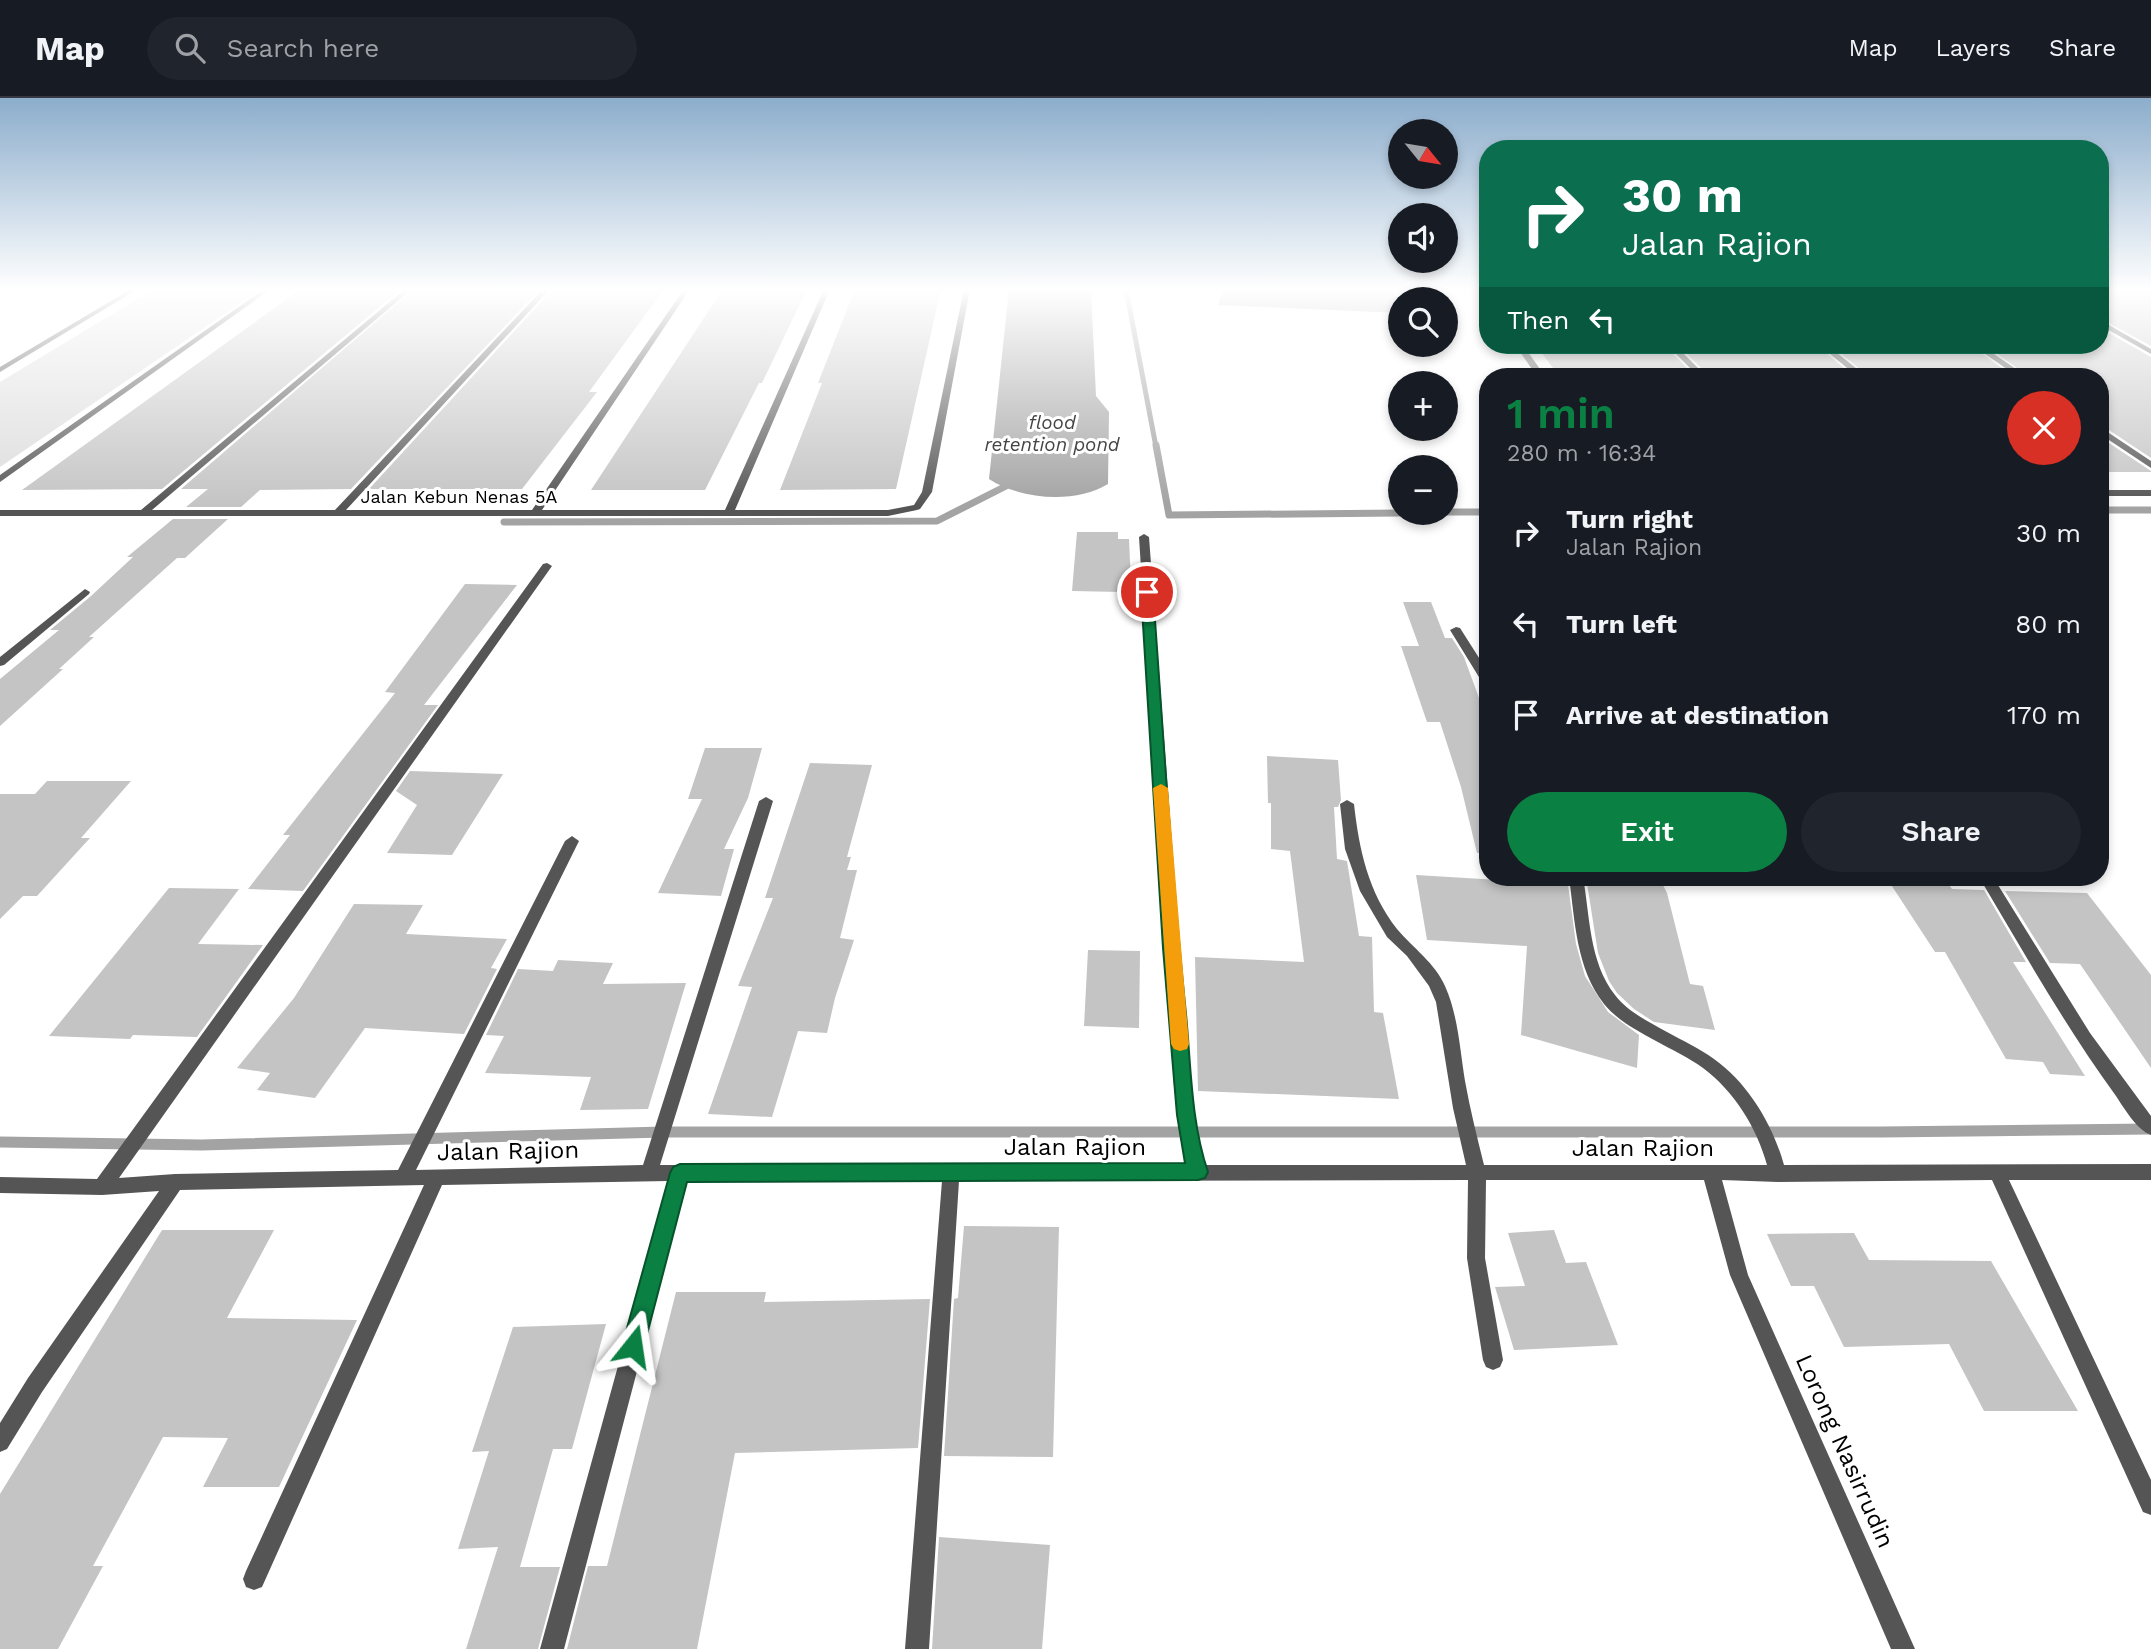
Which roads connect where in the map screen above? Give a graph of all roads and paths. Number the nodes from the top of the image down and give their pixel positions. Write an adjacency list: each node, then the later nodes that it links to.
1 (166, 361): 9 (street)
2 (323, 361): 16 (street)
3 (479, 361): 15 (street)
4 (638, 361): 12 (street)
5 (795, 361): 13 (street)
6 (953, 361): 13 (street, Jalan Kebun Nenas 5A)
7 (2109, 436): 8 (street)
8 (2151, 465)
9 (0, 479)
10 (2109, 493): 11 (street)
11 (2151, 493)
12 (536, 512): 13 (street, Jalan Kebun Nenas 5A); 15 (street, Jalan Kebun Nenas 5A)
13 (729, 512)
14 (0, 513): 16 (street, Jalan Kebun Nenas 5A)
15 (338, 513): 16 (street, Jalan Kebun Nenas 5A)
16 (142, 514)
17 (1144, 537): 32 (street)
18 (547, 566): 42 (street)
19 (85, 592): 21 (street)
20 (1456, 630): 22 (street)
21 (0, 663)
22 (1479, 667)
23 (766, 801): 35 (street)
24 (1346, 804): 29 (street)
25 (572, 841): 39 (street)
26 (1577, 886): 30 (street)
27 (1992, 886): 28 (street)
28 (2151, 1128)
29 (1475, 1163): 32 (street, Jalan Rajion); 37 (street, Jalan Rajion); 43 (street)
30 (1776, 1166): 33 (street, Jalan Rajion); 37 (street, Jalan Rajion)
31 (951, 1172): 32 (street, Jalan Rajion); 36 (street, Jalan Rajion); 48 (street)
32 (1198, 1172)
33 (1997, 1172): 34 (street, Jalan Rajion); 45 (street)
34 (2151, 1172)
35 (649, 1173): 36 (street, Jalan Rajion); 38 (street, Jalan Rajion)
36 (680, 1173): 47 (street)
37 (1711, 1174): 49 (street, Lorong Nasirrudin)
38 (436, 1177): 39 (street, Jalan Rajion); 46 (street)
39 (403, 1178): 40 (street, Jalan Rajion)
40 (175, 1182): 42 (street, Jalan Rajion); 44 (street)
41 (0, 1185): 42 (street, Jalan Rajion)
42 (102, 1187)
43 (1493, 1360)
44 (0, 1442)
45 (2151, 1504)
46 (254, 1579)
47 (552, 1649)
48 (917, 1649)
49 (1903, 1649)

